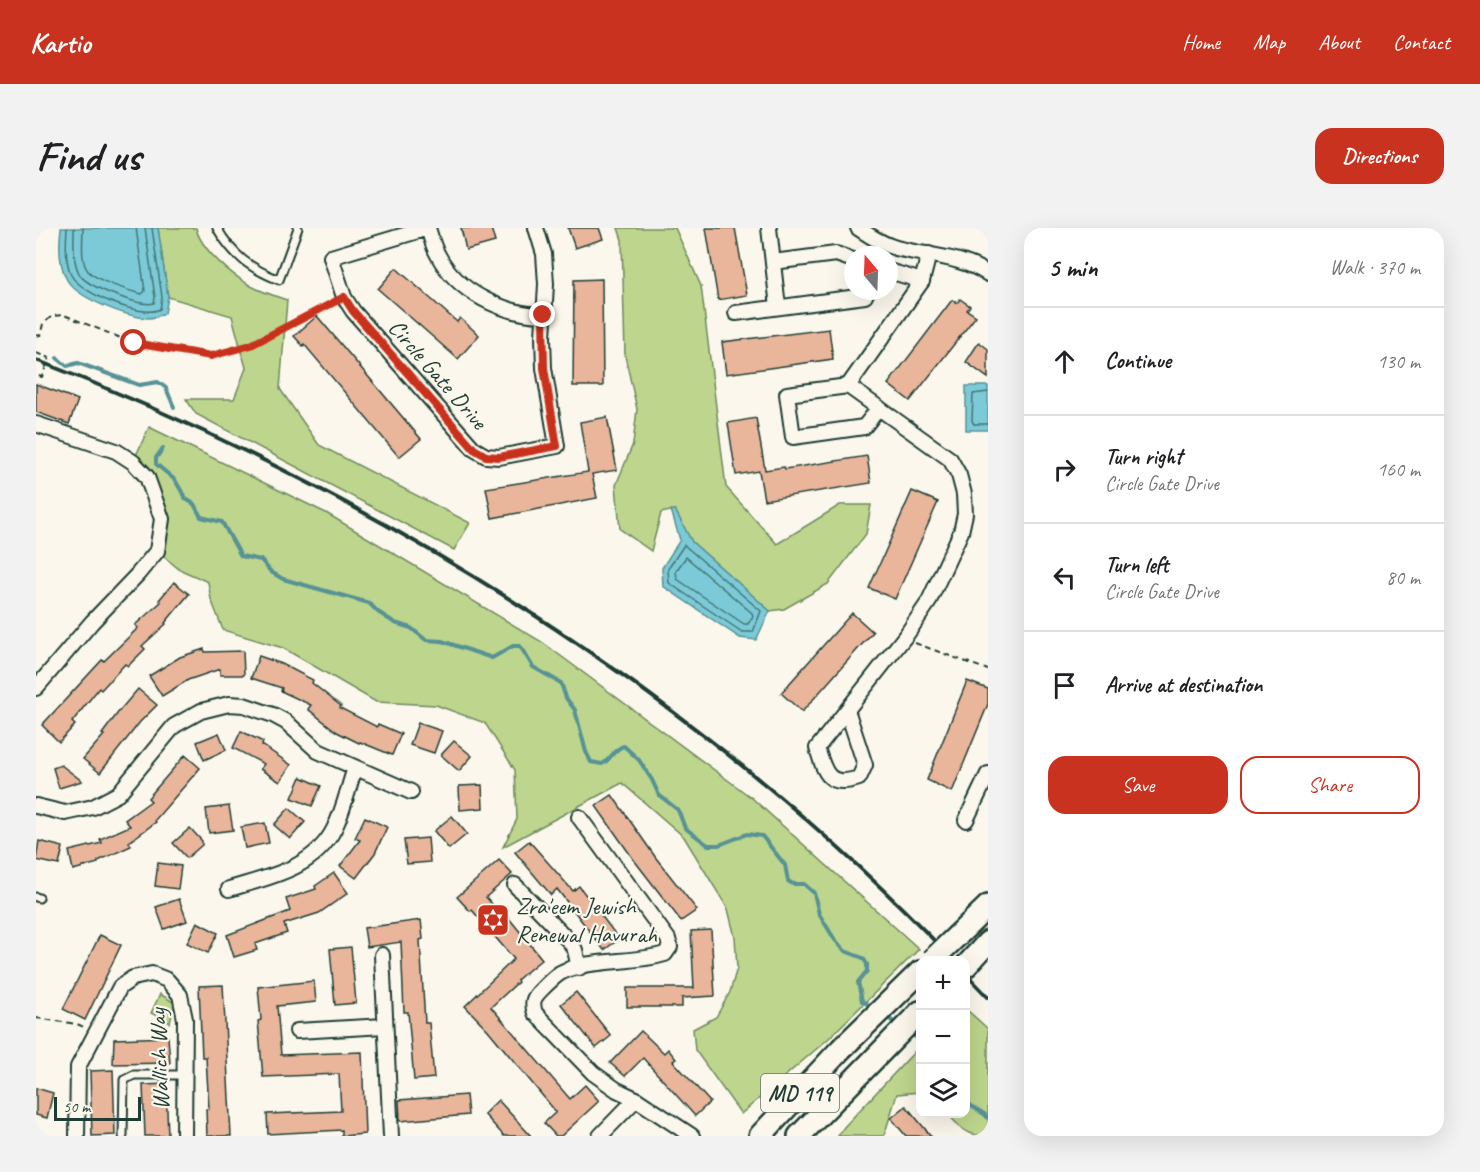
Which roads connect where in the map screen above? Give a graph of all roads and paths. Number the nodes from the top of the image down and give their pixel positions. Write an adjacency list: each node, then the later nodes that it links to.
1 (217, 228): 2 (lane)
2 (298, 228)
3 (428, 228): 14 (street, Circle Gate Drive); 18 (street, Circle Gate Drive)
4 (536, 228): 18 (street, Circle Gate Drive)
5 (769, 228): 10 (street)
6 (858, 228): 7 (street)
7 (874, 232): 8 (street)
8 (929, 254): 12 (street); 13 (street)
9 (844, 257): 10 (street)
10 (773, 261): 16 (street)
11 (898, 274): 13 (street)
12 (988, 274)
13 (922, 281): 24 (street)
14 (344, 297): 18 (street, Circle Gate Drive); 20 (path)
15 (844, 299): 16 (street)
16 (778, 307): 17 (street)
17 (736, 313)
18 (543, 315)
19 (36, 329): 20 (path)
20 (41, 331): 21 (path)
21 (36, 335)
22 (36, 353): 23 (path)
23 (36, 375)
24 (848, 386): 25 (street); 25 (street)
25 (879, 408): 27 (street)
26 (36, 424): 29 (street)
27 (907, 634): 28 (path); 30 (street)
28 (988, 670)
29 (36, 688)
30 (847, 710): 30 (street)
31 (355, 768): 33 (street); 34 (street); 38 (street)
32 (988, 774): 36 (street)
33 (411, 792)
34 (36, 806)
35 (579, 817): 44 (street)
36 (966, 819)
37 (514, 885): 44 (street)
38 (229, 889)
39 (988, 906): 42 (main road, bridge)
40 (985, 945): 43 (main road)
41 (382, 955): 48 (street)
42 (936, 956)
43 (970, 962)
44 (579, 968): 52 (street)
45 (916, 977): 59 (main road, MD 119)
46 (916, 1017): 60 (main road, MD 119)
47 (36, 1018): 50 (path)
48 (385, 1026): 49 (street); 56 (street)
49 (297, 1031)
50 (96, 1033): 51 (street, Wallich Way); 53 (street, Wallich Way)
51 (184, 1075): 54 (lane); 55 (street, Wallich Way)
52 (636, 1099): 57 (street); 58 (street)
53 (77, 1136)
54 (123, 1136)
55 (184, 1136)
56 (391, 1136)
57 (600, 1136)
58 (692, 1136)
59 (760, 1136)
60 (799, 1136)

